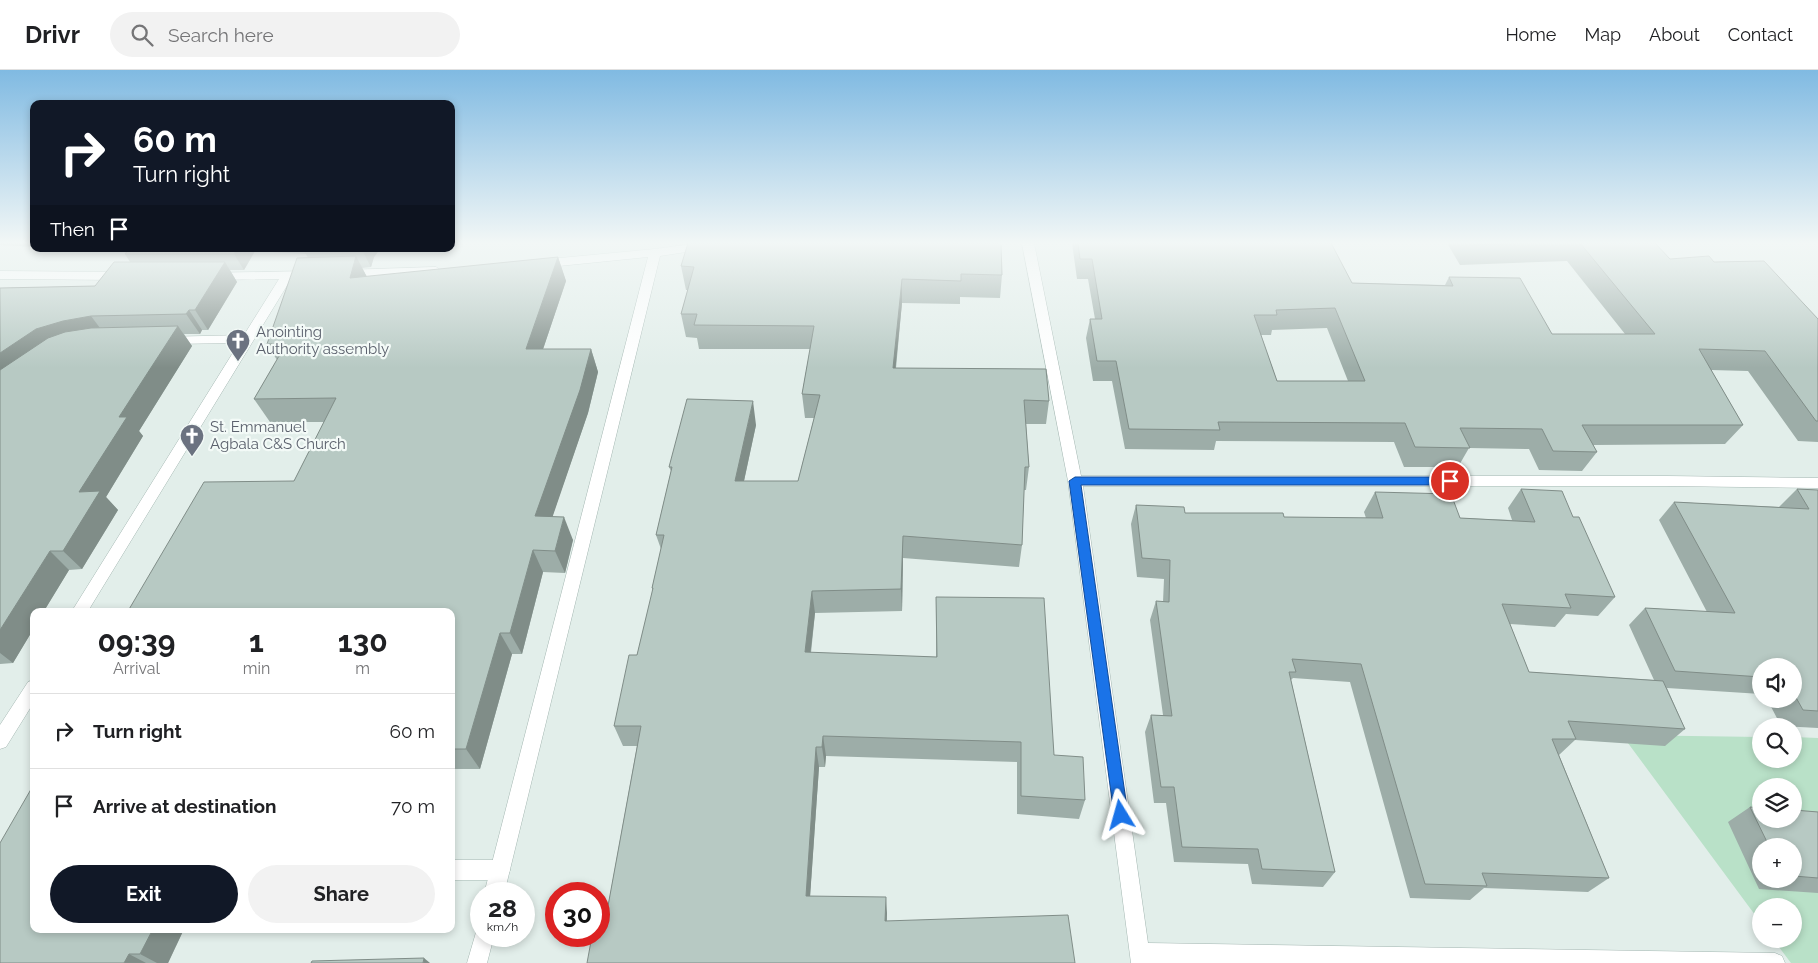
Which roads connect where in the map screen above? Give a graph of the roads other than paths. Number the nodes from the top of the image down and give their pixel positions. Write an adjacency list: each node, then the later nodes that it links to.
1 (282, 285): 4 (street)
2 (647, 285): 12 (street)
3 (1036, 285): 6 (street)
4 (248, 338): 5 (street); 8 (street)
5 (153, 341)
6 (1075, 481): 7 (street); 15 (street)
7 (1818, 483)
8 (82, 608)
9 (30, 693): 10 (street)
10 (0, 741)
11 (455, 870): 12 (street)
12 (500, 870): 13 (street)
13 (497, 882)
14 (481, 947): 16 (street)
15 (1141, 958): 17 (street)
16 (477, 963)
17 (1775, 963)

